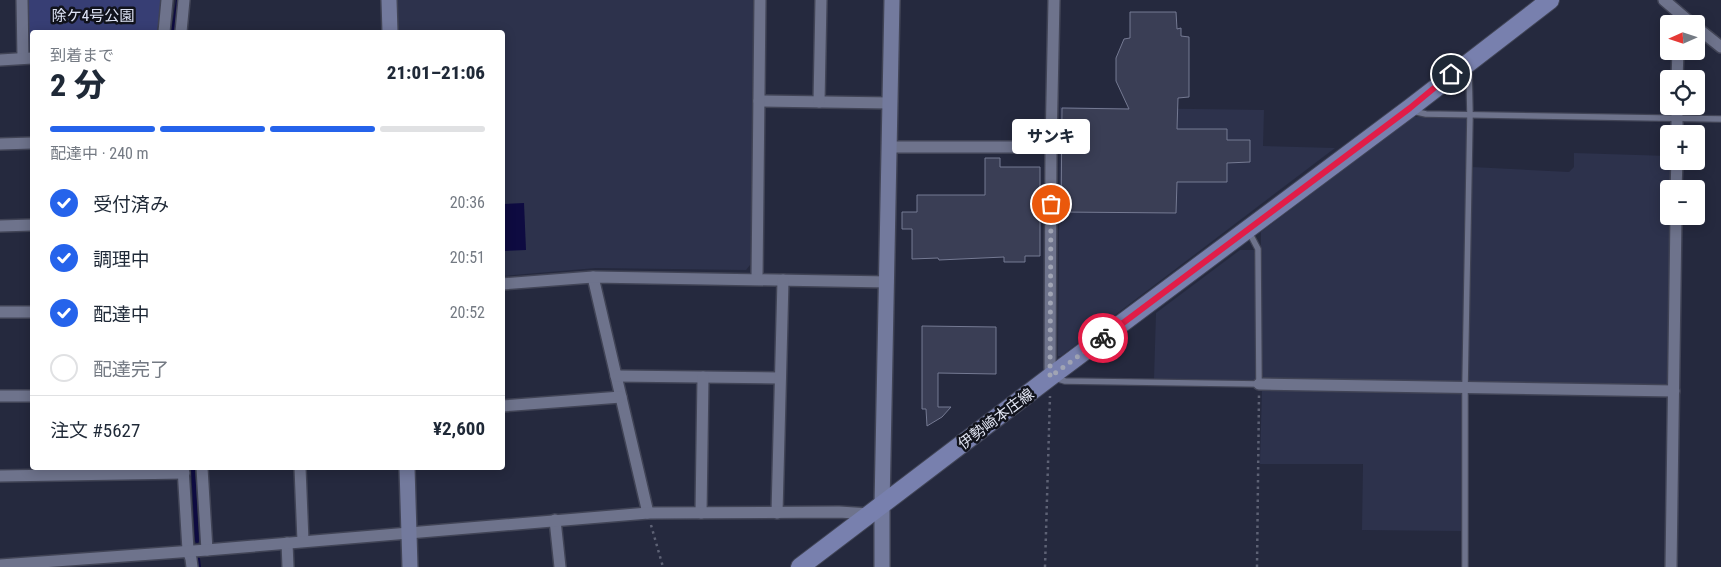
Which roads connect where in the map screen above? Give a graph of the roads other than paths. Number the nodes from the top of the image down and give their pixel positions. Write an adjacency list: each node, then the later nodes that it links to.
1 (22, 0): 17 (street)
2 (167, 0): 12 (street)
3 (184, 0): 13 (street)
4 (389, 0): 14 (street)
5 (760, 0): 20 (street)
6 (821, 0): 21 (street)
7 (892, 0): 22 (street)
8 (1054, 0): 31 (street)
9 (1550, 0): 19 (main road, 伊勢崎本庄線)
10 (1664, 0): 11 (street)
11 (1676, 15)
12 (164, 30)
13 (181, 30)
14 (390, 30)
15 (1705, 34): 16 (street)
16 (1721, 47)
17 (28, 58): 18 (street)
18 (0, 60)
19 (1465, 64): 23 (main road, 伊勢崎本庄線); 25 (lane)
20 (759, 101): 21 (street); 37 (street)
21 (819, 102): 22 (street)
22 (890, 102): 30 (street)
23 (1410, 108): 25 (lane); 35 (main road, 伊勢崎本庄線)
24 (1660, 112): 25 (lane)
25 (1470, 115): 48 (lane)
26 (1696, 115): 27 (lane)
27 (1721, 119)
28 (30, 143): 29 (street)
29 (0, 144)
30 (890, 147): 31 (street); 39 (street)
31 (1051, 147): 45 (street)
32 (1676, 225): 49 (street)
33 (0, 226): 34 (street)
34 (30, 226)
35 (1248, 229): 45 (main road, 伊勢崎本庄線); 47 (lane)
36 (593, 277): 37 (street); 40 (street); 43 (street)
37 (757, 279): 38 (street)
38 (783, 280): 39 (street); 46 (street)
39 (888, 282): 59 (street)
40 (505, 284)
41 (0, 312): 42 (street)
42 (30, 312)
43 (616, 376): 44 (street); 52 (street)
44 (704, 377): 46 (street); 62 (street)
45 (1050, 377): 47 (lane); 59 (main road, 伊勢崎本庄線)
46 (780, 378): 60 (street)
47 (1259, 384): 48 (street)
48 (1465, 387): 49 (street); 77 (lane)
49 (1674, 391): 78 (street)
50 (0, 396): 51 (street)
51 (30, 396)
52 (621, 397): 53 (street); 61 (street)
53 (505, 406)
54 (184, 470): 58 (street); 67 (street)
55 (202, 470): 68 (street)
56 (300, 470): 65 (street)
57 (407, 470): 64 (street)
58 (0, 476)
59 (876, 510): 60 (street); 75 (main road, 伊勢崎本庄線); 76 (street)
60 (776, 512): 62 (street)
61 (648, 513): 62 (street); 63 (street)
62 (701, 513)
63 (556, 520): 64 (street); 74 (street)
64 (408, 532): 65 (street); 73 (street)
65 (304, 542): 66 (street)
66 (287, 543): 68 (street); 72 (street)
67 (188, 550): 68 (street); 70 (street); 71 (street)
68 (207, 550)
69 (0, 565): 70 (street)
70 (12, 566)
71 (192, 567)
72 (288, 567)
73 (410, 567)
74 (560, 567)
75 (800, 567)
76 (882, 567)
77 (1465, 567)
78 (1671, 567)

